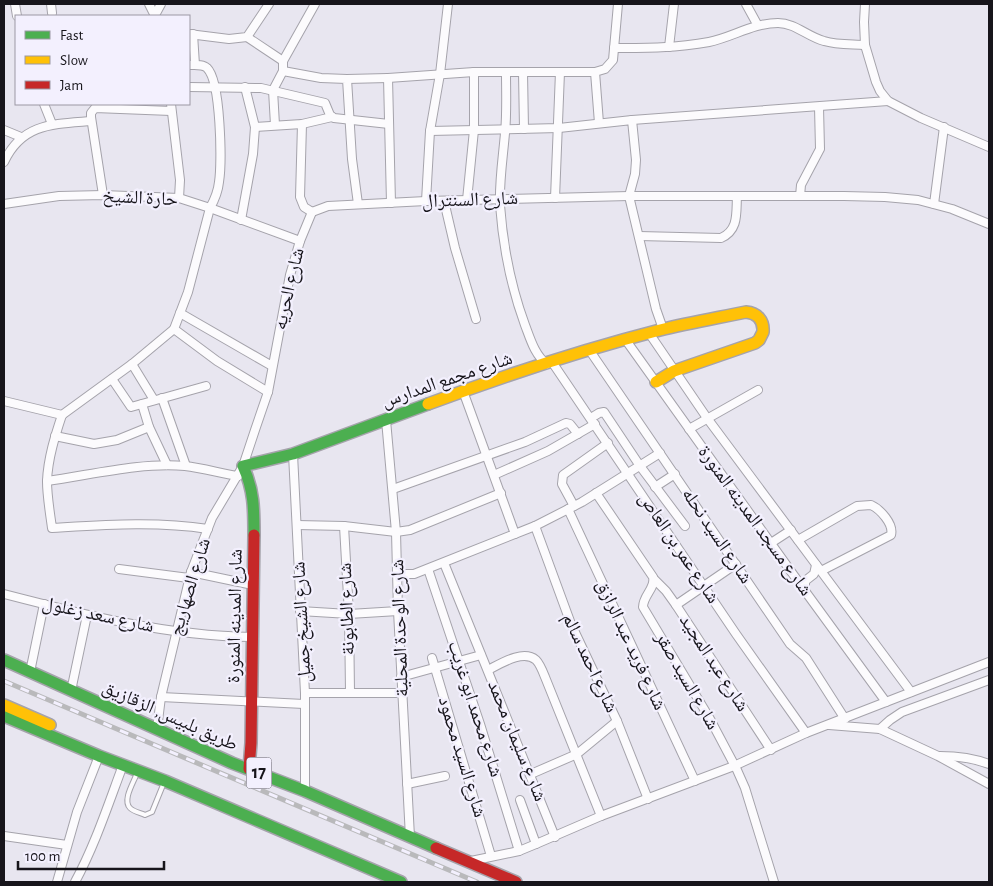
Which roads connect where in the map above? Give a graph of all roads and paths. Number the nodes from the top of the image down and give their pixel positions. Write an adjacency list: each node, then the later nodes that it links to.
1 (51, 4): 9 (street)
2 (269, 4): 12 (street)
3 (314, 4): 16 (street)
4 (448, 4): 24 (street)
5 (618, 4): 15 (street)
6 (674, 4): 14 (street)
7 (746, 4): 10 (street)
8 (865, 4): 13 (street)
9 (52, 13)
10 (757, 24): 13 (street); 14 (street)
11 (191, 34): 12 (street); 17 (street)
12 (247, 36): 16 (street)
13 (865, 46): 31 (street)
14 (669, 47): 15 (street)
15 (614, 48): 23 (street)
16 (283, 62): 18 (street)
17 (192, 65): 28 (street)
18 (283, 71): 26 (street); 30 (street)
19 (474, 72): 20 (street); 24 (street); 50 (street)
20 (506, 72): 21 (street); 51 (street, شارع عمر بن العاص)
21 (523, 72): 22 (street); 48 (street)
22 (560, 72): 23 (street); 47 (street)
23 (595, 72): 40 (street)
24 (440, 74): 25 (street); 52 (street)
25 (388, 78): 26 (street); 43 (street)
26 (347, 79): 37 (street)
27 (190, 87): 28 (street)
28 (215, 87): 29 (street); 70 (street)
29 (245, 87): 30 (street); 45 (street)
30 (273, 90): 36 (street); 44 (street)
31 (888, 101): 35 (street); 46 (street)
32 (44, 105): 41 (street)
33 (110, 106): 34 (street); 39 (street)
34 (171, 107): 60 (street)
35 (819, 107): 38 (street); 59 (street)
36 (332, 117): 37 (street); 42 (street)
37 (348, 120): 43 (street); 68 (street)
38 (632, 120): 40 (street); 57 (street)
39 (91, 121): 41 (street); 56 (street)
40 (600, 123): 47 (street)
41 (52, 124): 53 (street)
42 (302, 124): 44 (street); 71 (street)
43 (389, 124): 66 (street)
44 (275, 125): 45 (street)
45 (255, 127): 72 (street)
46 (944, 127): 54 (street); 69 (street)
47 (558, 128): 48 (street); 61 (street)
48 (524, 129): 51 (street)
49 (4, 130): 53 (street)
50 (474, 130): 51 (street); 52 (street); 63 (street)
51 (505, 130): 62 (street, شارع عمر بن العاص)
52 (430, 132): 64 (street)
53 (21, 137): 55 (street)
54 (989, 147)
55 (4, 162)
56 (103, 195): 60 (street, حارة الشيخ); 67 (street, حارة الشيخ)
57 (629, 196): 58 (street, شارع السنترال); 61 (street, شارع السنترال); 74 (street)
58 (737, 196): 59 (street, شارع السنترال); 74 (street)
59 (800, 196): 69 (street, شارع السنترال)
60 (179, 198): 70 (street, حارة الشيخ)
61 (556, 198): 62 (street, شارع السنترال)
62 (500, 199): 63 (street, شارع السنترال); 83 (street, شارع عمر بن العاص)
63 (467, 200): 65 (street, شارع السنترال)
64 (426, 201): 65 (street, شارع السنترال); 66 (street, شارع السنترال)
65 (444, 201): 77 (street)
66 (391, 203): 68 (street, شارع السنترال)
67 (4, 204)
68 (358, 204): 71 (street, شارع السنترال)
69 (934, 204): 73 (street, شارع السنترال)
70 (210, 208): 72 (street, حارة الشيخ); 76 (street)
71 (312, 212): 75 (street, شارع الحريه)
72 (241, 220): 75 (street, حارة الشيخ)
73 (989, 224)
74 (639, 236): 79 (street)
75 (300, 241): 85 (street, شارع الحريه)
76 (180, 313): 78 (street); 85 (street)
77 (476, 320)
78 (174, 329): 84 (street); 92 (street)
79 (663, 329): 80 (main road, شارع مجمع المدارس); 86 (main road, شارع مجمع المدارس)
80 (649, 333): 81 (main road, شارع مجمع المدارس); 86 (street)
81 (625, 339): 82 (main road, شارع مجمع المدارس); 88 (street, شارع مسجد المدينه المنورة)
82 (590, 351): 83 (main road, شارع مجمع المدارس); 105 (street, شارع السيد نحله)
83 (550, 363): 91 (main road, شارع مجمع المدارس); 99 (street, شارع عمر بن العاص)
84 (132, 364): 87 (street); 93 (street)
85 (272, 366): 92 (street, شارع الصهاريج)
86 (674, 371): 88 (main road); 97 (street)
87 (112, 379): 95 (street); 96 (street)
88 (656, 382): 101 (street, شارع مسجد المدينه المنورة)
89 (206, 386): 93 (street)
90 (758, 390): 97 (street)
91 (463, 391): 98 (main road, شارع مجمع المدارس); 107 (street)
92 (268, 392): 111 (street, شارع الصهاريج)
93 (158, 399): 95 (street); 109 (street)
94 (4, 401): 96 (street)
95 (142, 404): 100 (street)
96 (62, 415): 103 (street)
97 (707, 418): 101 (street); 126 (street)
98 (386, 420): 106 (main road, شارع مجمع المدارس); 117 (street, شارع الوحدة المحلية)
99 (593, 421): 102 (street); 104 (street, شارع عمر بن العاص); 110 (street)
100 (150, 427): 103 (street); 108 (street)
101 (689, 429): 130 (street, شارع مسجد المدينه المنورة)
102 (578, 434): 107 (street); 114 (street)
103 (55, 436): 115 (street)
104 (608, 443): 112 (street, شارع عمر بن العاص); 120 (street, شارع فريد عبد الرازق)
105 (660, 453): 110 (street); 113 (street, شارع السيد نحله)
106 (292, 454): 111 (main road, شارع مجمع المدارس); 121 (street, شارع الشيخ جميل)
107 (487, 456): 114 (street); 117 (street)
108 (167, 465): 109 (street); 115 (street)
109 (186, 466): 111 (street)
110 (640, 466): 112 (street); 116 (street)
111 (240, 471): 125 (street, شارع الصهاريج); 139 (main road, شارع المدينه المنورة)
112 (629, 473): 119 (street); 140 (street, شارع عمر بن العاص)
113 (675, 474): 116 (street); 132 (street, شارع السيد نحله)
114 (494, 475): 118 (street)
115 (47, 481): 125 (street)
116 (655, 486): 124 (street)
117 (393, 489): 127 (street, شارع الوحدة المحلية)
118 (501, 493): 127 (street); 128 (street)
119 (596, 493): 120 (street); 138 (street)
120 (571, 508): 123 (street); 189 (street, شارع فريد عبد الرازق)
121 (297, 525): 122 (street); 145 (street, شارع الشيخ جميل)
122 (344, 526): 127 (street); 147 (street, شارع الطابونة)
123 (534, 526): 128 (street); 173 (street, شارع احمد سالم)
124 (685, 526)
125 (208, 528): 137 (street, شارع الصهاريج)
126 (791, 530): 129 (street); 130 (street)
127 (396, 532): 136 (street, شارع الوحدة المحلية)
128 (515, 534): 131 (street)
129 (798, 540): 133 (street); 133 (street)
130 (771, 543): 141 (street, شارع مسجد المدينه المنورة)
131 (444, 563): 135 (street); 151 (street, شارع سليمان محمد)
132 (736, 564): 140 (street); 172 (street, شارع السيد نحله)
133 (819, 568): 141 (street); 163 (street)
134 (120, 569): 137 (street)
135 (428, 569): 136 (street); 154 (street, شارع محمد ابو غريب)
136 (397, 573): 146 (street, شارع الوحدة المحلية)
137 (190, 575): 139 (street); 149 (street, شارع الصهاريج)
138 (654, 579): 144 (street, شارع عبد المجيد); 184 (street, شارع السيد صقر)
139 (253, 584): 150 (main road, شارع المدينه المنورة)
140 (704, 586): 144 (street); 177 (street, شارع عمر بن العاص)
141 (804, 591): 168 (street, شارع مسجد المدينه المنورة)
142 (4, 594): 143 (street, شارع سعد زغلول)
143 (44, 604): 148 (street, شارع سعد زغلول); 158 (street)
144 (676, 605): 178 (street, شارع عبد المجيد)
145 (300, 611): 147 (street); 164 (street, شارع الشيخ جميل)
146 (398, 611): 147 (street); 159 (street, شارع الوحدة المحلية)
147 (349, 614): 162 (street, شارع الطابونة)
148 (87, 615): 149 (street, شارع سعد زغلول); 161 (street)
149 (176, 632): 150 (street, شارع سعد زغلول); 166 (street, شارع الصهاريج)
150 (252, 637): 167 (main road, شارع المدينه المنورة)
151 (481, 655): 154 (street); 157 (street, شارع سليمان محمد)
152 (432, 658): 156 (street, شارع السيد محمود)
153 (4, 660): 158 (main road, طريق بلبيس, الزقازيق / 17)
154 (460, 661): 156 (street); 202 (street, شارع محمد ابو غريب)
155 (989, 662): 163 (street)
156 (435, 668): 159 (street); 203 (street, شارع السيد محمود)
157 (488, 670): 179 (street); 187 (street, شارع سليمان محمد)
158 (30, 672): 161 (main road, طريق بلبيس, الزقازيق / 17)
159 (401, 677): 165 (street, شارع الوحدة المحلية)
160 (989, 680): 176 (street)
161 (71, 691): 175 (main road, طريق بلبيس, الزقازيق / 17)
162 (350, 692): 164 (street); 165 (street)
163 (911, 692): 168 (street)
164 (305, 693): 169 (street, شارع الشيخ جميل)
165 (402, 694): 191 (street, شارع الوحدة المحلية)
166 (161, 697): 167 (street); 175 (street, شارع الصهاريج)
167 (252, 702): 169 (street); 185 (main road, شارع المدينه المنورة)
168 (886, 702): 172 (street)
169 (304, 704): 193 (street, شارع الشيخ جميل)
170 (4, 705): 180 (main road)
171 (4, 716): 180 (main road, 17)
172 (845, 719): 174 (street)
173 (617, 721): 179 (street); 194 (street, شارع احمد سالم)
174 (827, 725): 176 (street); 177 (street)
175 (156, 729): 185 (main road, طريق بلبيس, الزقازيق / 17)
176 (880, 729): 181 (street)
177 (806, 733): 178 (street)
178 (771, 750): 184 (street)
179 (577, 754): 187 (street); 196 (street)
180 (98, 756): 183 (main road, 17); 201 (street)
181 (938, 756): 182 (street); 192 (street)
182 (989, 764)
183 (122, 765): 186 (main road, 17); 206 (street)
184 (734, 766): 189 (street); 209 (street, شارع السيد صقر)
185 (249, 769): 193 (main road, طريق بلبيس, الزقازيق / 17)
186 (138, 771): 190 (main road, 17); 190 (lane)
187 (531, 774): 199 (street, شارع سليمان محمد)
188 (445, 776): 191 (street)
189 (695, 780): 194 (street)
190 (165, 781): 207 (main road, 17)
191 (408, 784): 198 (street, شارع الوحدة المحلية)
192 (989, 784)
193 (306, 791): 198 (main road, طريق بلبيس, الزقازيق / 17)
194 (648, 798): 196 (street)
195 (520, 800): 200 (street)
196 (601, 816): 199 (street)
197 (4, 836): 201 (street)
198 (410, 837): 204 (main road, طريق بلبيس, الزقازيق / 17)
199 (555, 837): 200 (street)
200 (536, 844): 202 (street)
201 (67, 845): 205 (street)
202 (519, 851): 203 (street)
203 (492, 856): 204 (street)
204 (469, 862): 208 (main road, طريق بلبيس, الزقازيق / 17)
205 (57, 882)
206 (75, 882)
207 (401, 882)
208 (516, 882)
209 (774, 882)

